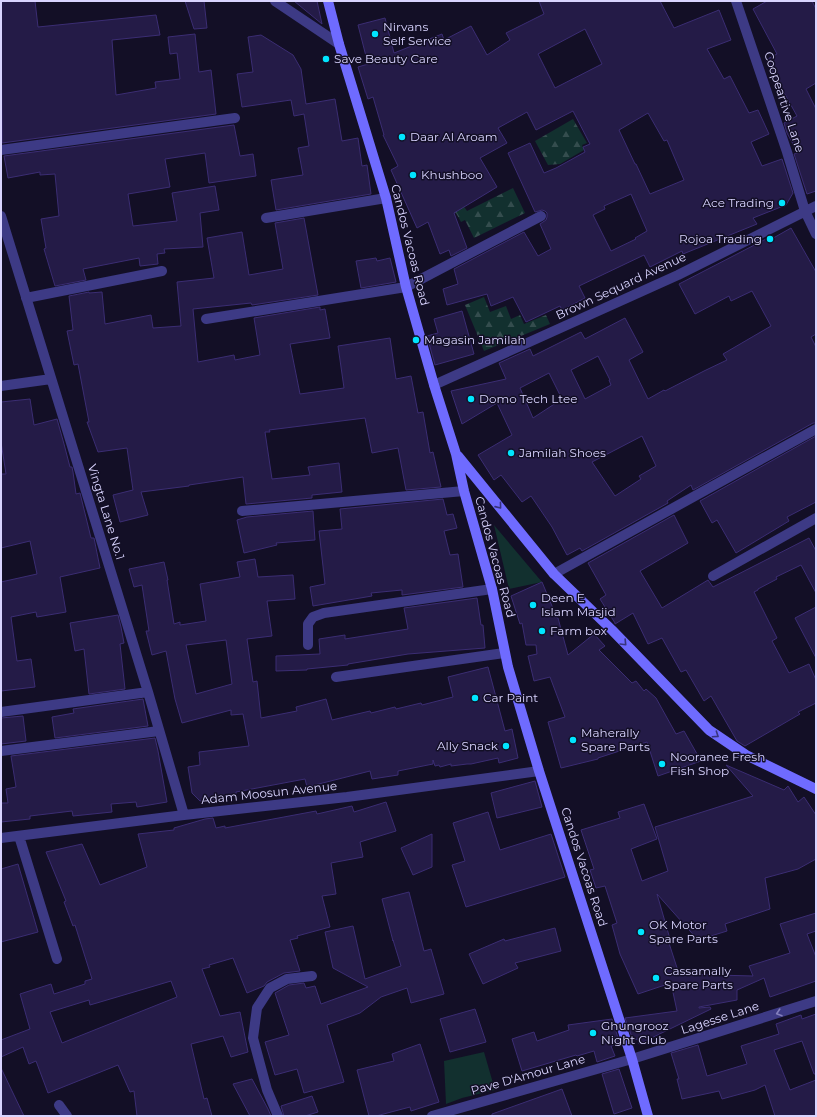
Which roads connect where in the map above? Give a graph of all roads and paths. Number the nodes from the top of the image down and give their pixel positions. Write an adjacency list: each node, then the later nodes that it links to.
1 (275, 1): 4 (street)
2 (328, 1): 4 (main road, Candos Vacoas Road)
3 (736, 1): 9 (street, Coopeartive Lane)
4 (339, 44): 7 (main road, Candos Vacoas Road)
5 (235, 118): 6 (street)
6 (1, 150)
7 (386, 198): 12 (street); 15 (main road, Candos Vacoas Road)
8 (816, 206): 9 (street, Brown Sequard Avenue)
9 (805, 211): 13 (street, Coopeartive Lane); 19 (street, Brown Sequard Avenue)
10 (1, 216): 16 (street, Vingta Lane No.1)
11 (541, 216): 15 (street)
12 (266, 218)
13 (816, 234)
14 (162, 271): 16 (street)
15 (406, 287): 17 (street); 19 (main road, Candos Vacoas Road)
16 (26, 298): 18 (street, Vingta Lane No.1)
17 (206, 319)
18 (51, 379): 20 (street); 32 (street, Vingta Lane No.1)
19 (434, 385): 22 (main road, Candos Vacoas Road)
20 (1, 386)
21 (816, 429): 26 (street)
22 (456, 454): 23 (main road, Candos Vacoas Road); 26 (main road, one-way to 26)
23 (464, 491): 24 (street); 28 (main road, Candos Vacoas Road)
24 (242, 511)
25 (816, 518): 27 (street)
26 (554, 574): 37 (main road, one-way to 37)
27 (714, 576)
28 (492, 589): 29 (street); 30 (main road, Candos Vacoas Road)
29 (308, 645)
30 (504, 653): 31 (street); 36 (main road, Candos Vacoas Road)
31 (336, 677)
32 (148, 692): 33 (street); 34 (street, Vingta Lane No.1)
33 (1, 712)
34 (159, 731): 35 (street); 38 (street, Vingta Lane No.1)
35 (1, 750)
36 (539, 771): 38 (street, Adam Moosun Avenue); 44 (main road, Candos Vacoas Road)
37 (816, 789)
38 (184, 815): 39 (street, Adam Moosun Avenue)
39 (19, 836): 40 (street, Adam Moosun Avenue); 41 (street)
40 (1, 838)
41 (57, 959)
42 (312, 976): 47 (street)
43 (816, 1001): 44 (street, Lagesse Lane, one-way to 44)
44 (632, 1059): 48 (street, Pave D'Amour Lane); 49 (main road, Candos Vacoas Road)
45 (59, 1105): 46 (street)
46 (67, 1116)
47 (278, 1116)
48 (432, 1116)
49 (648, 1116)

